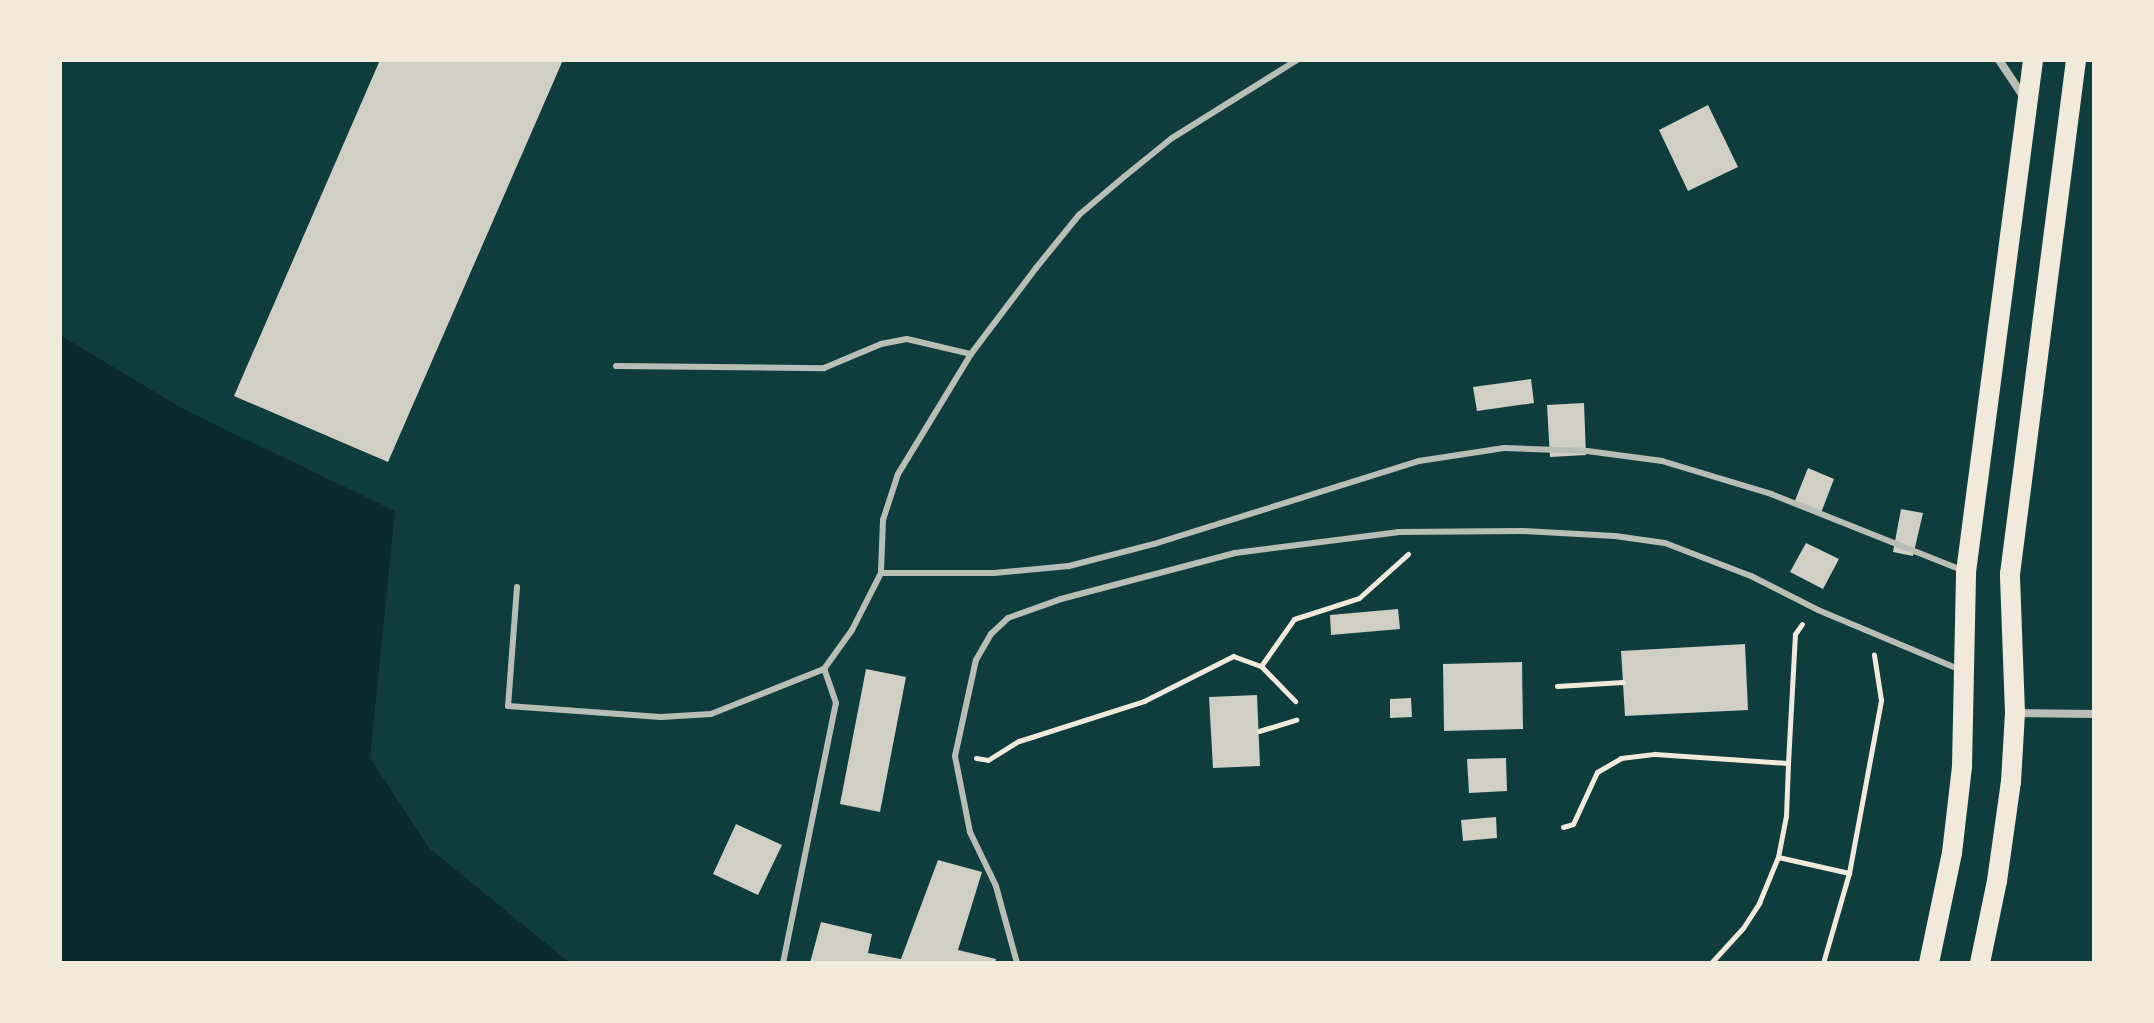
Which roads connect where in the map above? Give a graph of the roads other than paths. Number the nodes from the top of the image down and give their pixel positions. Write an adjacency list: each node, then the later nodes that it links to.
1 (1297, 60): 6 (lane)
2 (1999, 60): 5 (street)
3 (2033, 60): 5 (main road)
4 (2076, 60): 13 (main road)
5 (2027, 102): 8 (main road)
6 (971, 354): 7 (lane); 9 (lane)
7 (616, 366)
8 (1966, 572): 9 (lane); 12 (main road)
9 (881, 573): 11 (lane)
10 (517, 587): 11 (lane)
11 (824, 669): 15 (lane)
12 (1965, 672): 16 (lane); 17 (main road)
13 (2015, 713): 14 (street); 18 (main road)
14 (2094, 714)
15 (783, 963)
16 (1017, 963)
17 (1929, 963)
18 (1980, 963)

